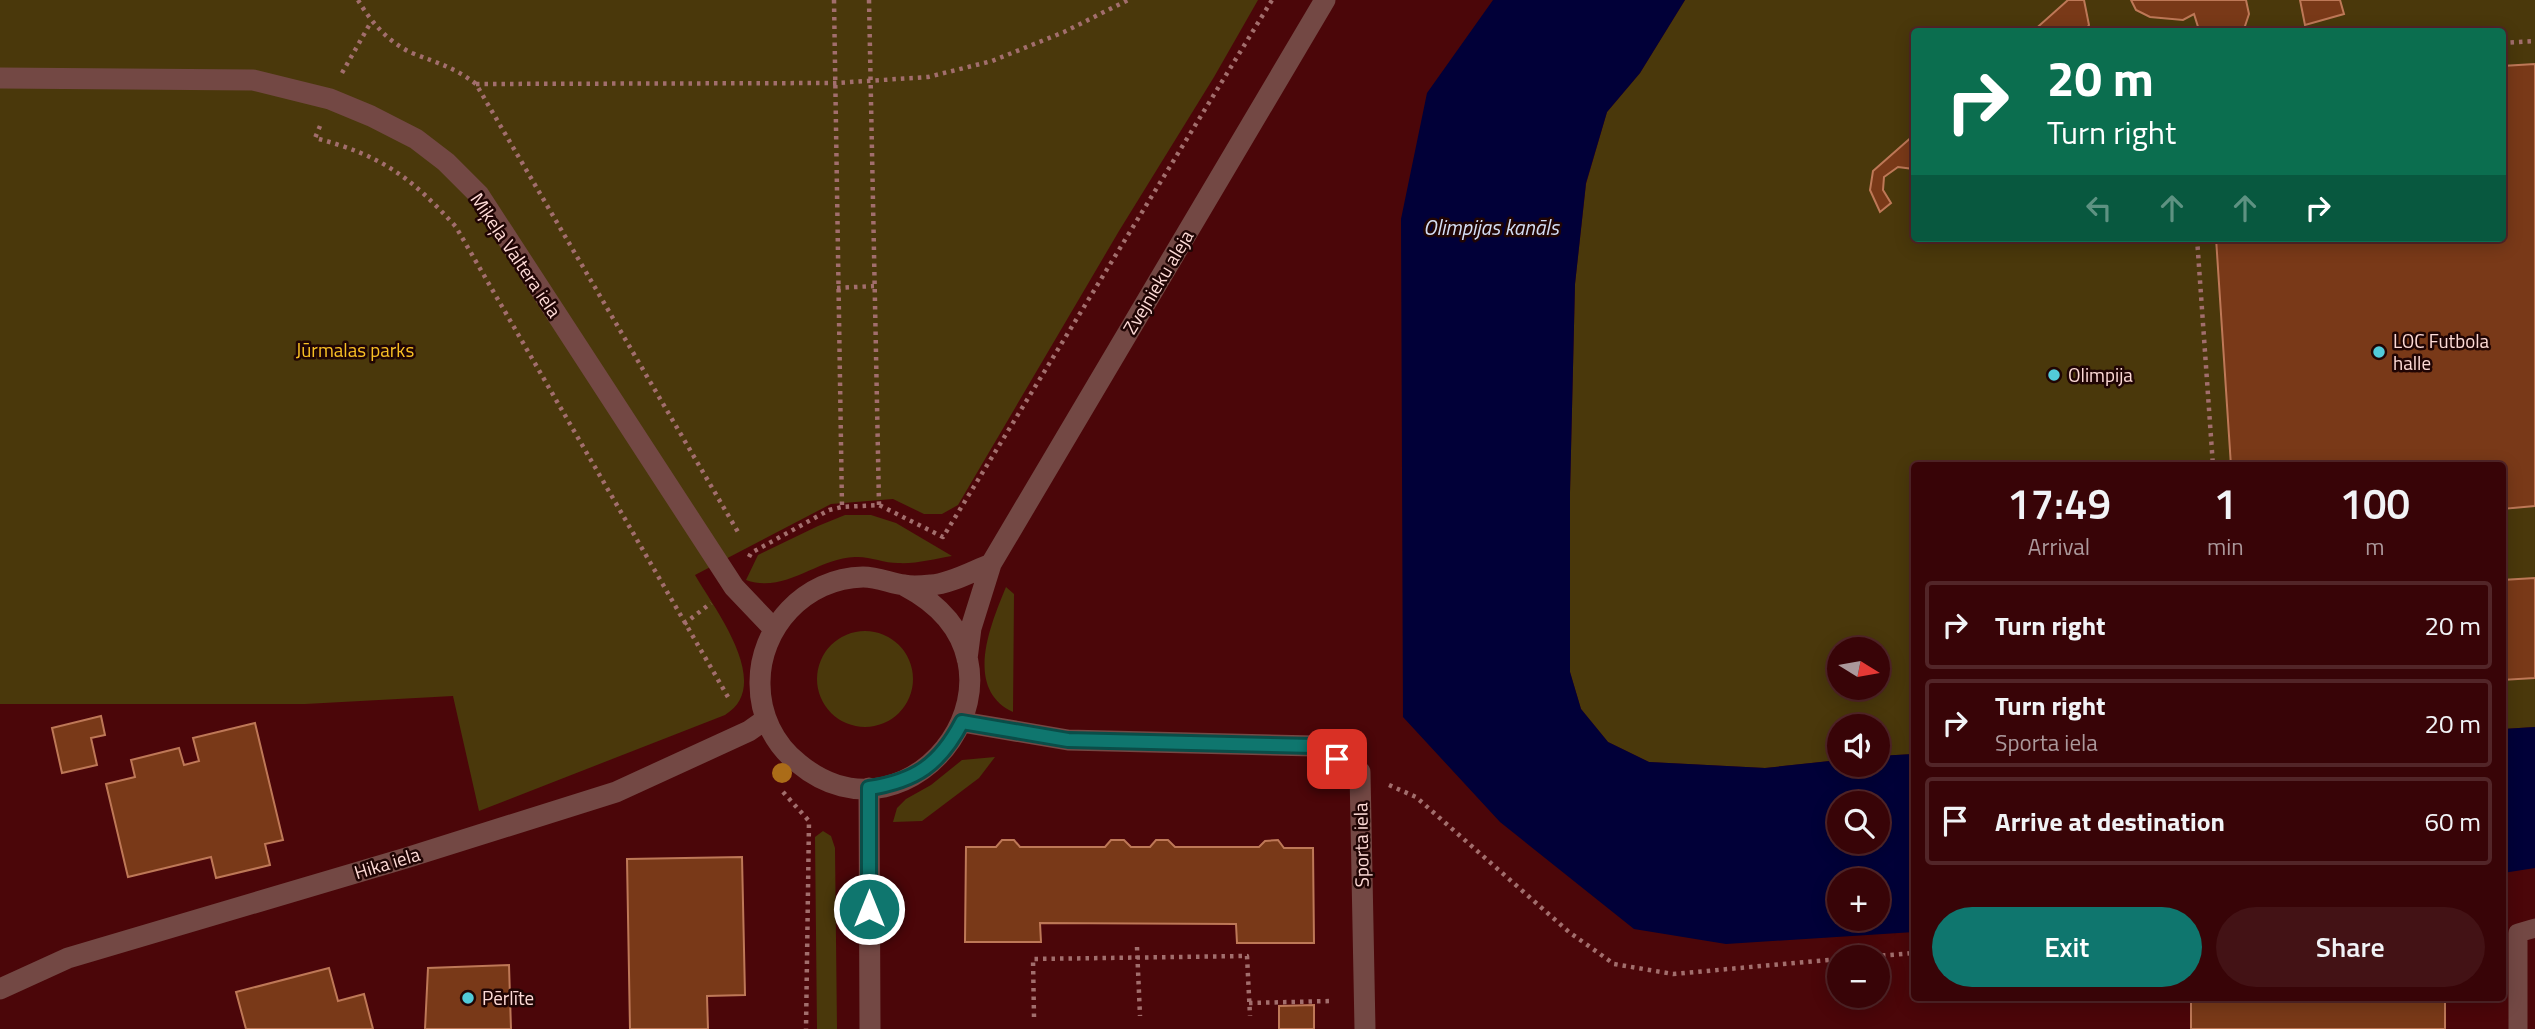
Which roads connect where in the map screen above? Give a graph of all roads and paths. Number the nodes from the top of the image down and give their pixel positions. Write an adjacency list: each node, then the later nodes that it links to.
1 (358, 0): 12 (path)
2 (834, 0): 11 (path)
3 (869, 0): 10 (path)
4 (1128, 0): 10 (path)
5 (1272, 0): 18 (path)
6 (1325, 0): 22 (street, Zvejnieku aleja)
7 (2535, 41): 8 (path)
8 (2506, 43)
9 (0, 78): 25 (street, Miķeļa Valtera iela)
10 (869, 80): 11 (path); 15 (path)
11 (836, 83): 12 (path); 16 (path)
12 (476, 84): 20 (path)
13 (316, 138): 24 (path)
14 (2197, 242): 17 (path)
15 (874, 286): 16 (path); 18 (path)
16 (837, 288): 19 (path)
17 (2213, 462)
18 (879, 505): 19 (path)
19 (842, 507): 21 (path)
20 (744, 541)
21 (751, 553)
22 (991, 564): 23 (street); 26 (street, Zvejnieku aleja)
23 (905, 586): 25 (street); 26 (street)
24 (684, 624)
25 (774, 629): 27 (street)
26 (967, 659): 28 (street)
27 (766, 719): 31 (street); 38 (street, Hika iela)
28 (962, 722): 29 (street); 31 (street)
29 (1360, 772): 37 (path); 46 (street, Sporta iela)
30 (776, 785): 44 (path)
31 (869, 788): 45 (street)
32 (2535, 928): 47 (lane)
33 (1137, 947): 36 (path)
34 (1911, 953): 35 (path)
35 (1890, 955)
36 (1138, 958): 40 (path); 41 (path); 43 (path)
37 (1827, 961)
38 (0, 989)
39 (1331, 1000): 40 (path)
40 (1249, 1003): 42 (path)
41 (1140, 1016)
42 (1250, 1016)
43 (1034, 1017)
44 (806, 1029)
45 (870, 1029)
46 (1364, 1029)
47 (2518, 1029)

